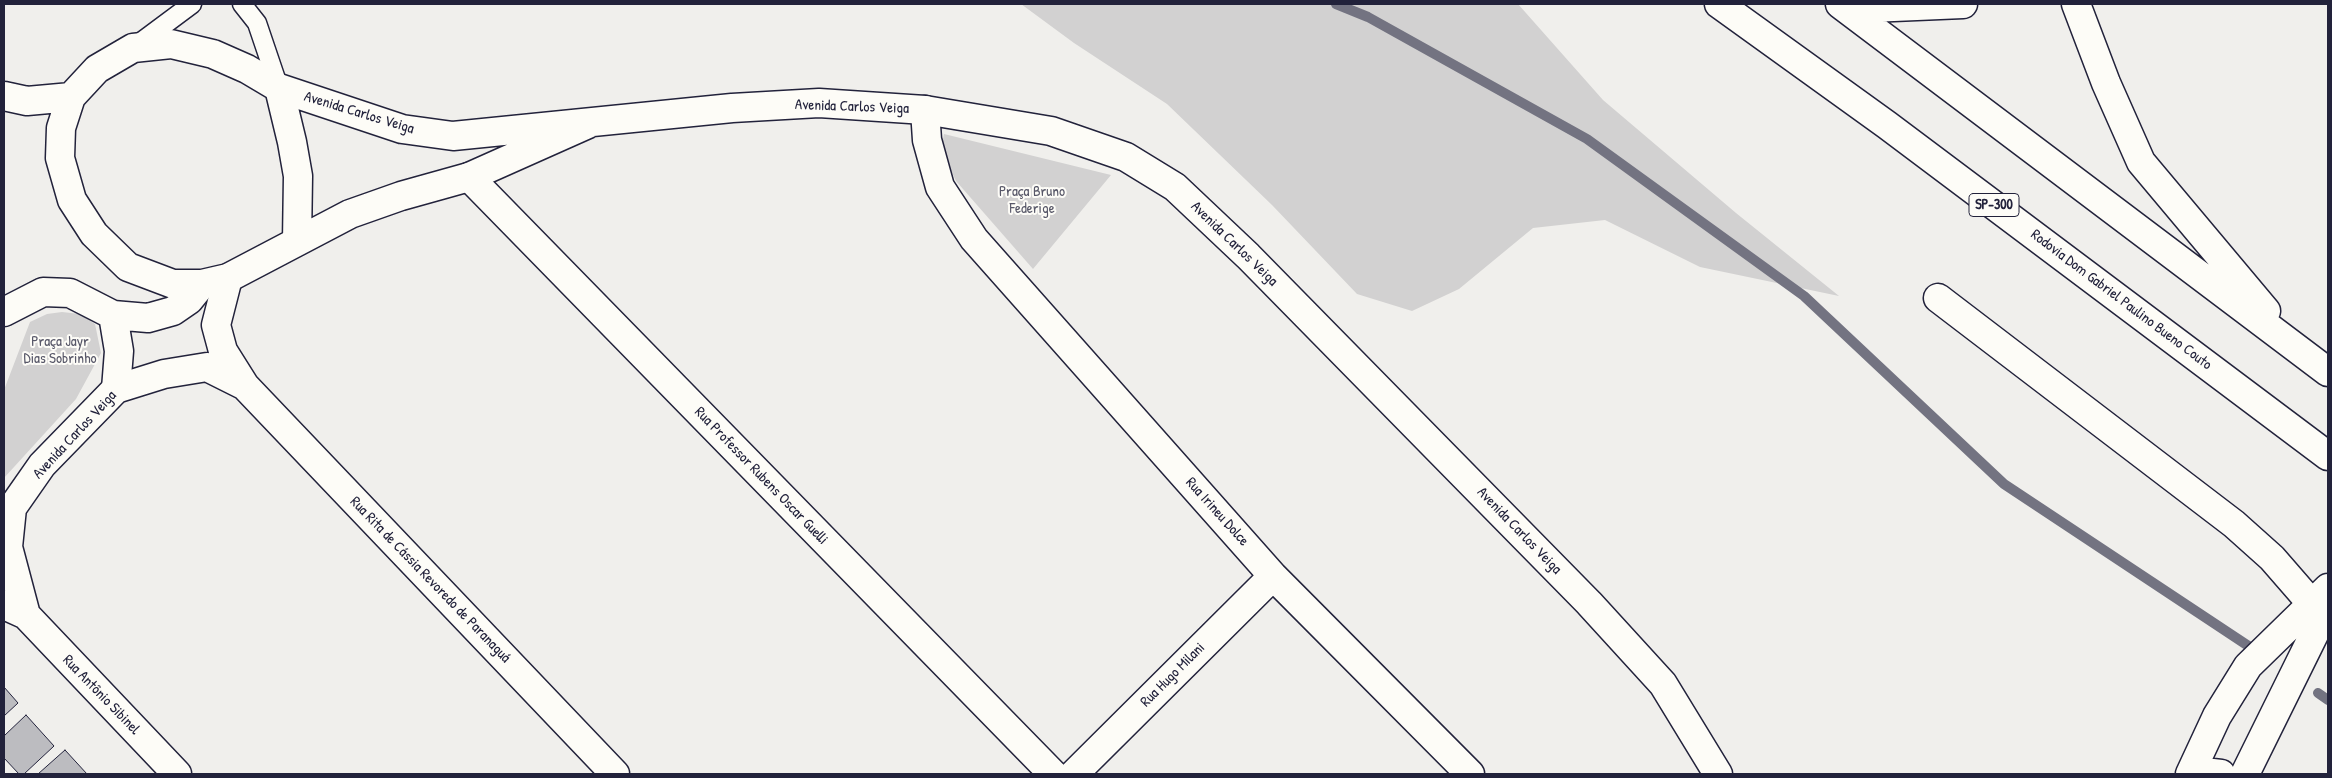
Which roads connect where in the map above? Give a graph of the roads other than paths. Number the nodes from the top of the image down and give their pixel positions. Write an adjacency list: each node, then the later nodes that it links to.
1 (192, 4): 7 (lane)
2 (242, 4): 8 (lane)
3 (1719, 4): 23 (main road, Rodovia Dom Gabriel Paulino Bueno Couto / SP-300)
4 (1963, 4): 6 (main road)
5 (2076, 4): 19 (main road)
6 (1843, 6): 19 (main road)
7 (133, 48): 8 (main road, Avenida Carlos Veiga); 10 (main road)
8 (279, 88): 12 (main road, Avenida Carlos Veiga); 14 (main road)
9 (4, 96): 10 (main road)
10 (71, 96): 15 (main road)
11 (925, 110): 12 (main road, Avenida Carlos Veiga); 25 (main road, Rua Irineu Dolce); 28 (main road, Avenida Carlos Veiga)
12 (588, 124): 13 (main road, Avenida Carlos Veiga)
13 (468, 177): 14 (main road, Avenida Carlos Veiga); 31 (main road, Rua Professor Rubens Oscar Guelli)
14 (297, 241): 15 (main road, Avenida Carlos Veiga)
15 (215, 281): 18 (main road); 21 (main road)
16 (1938, 298): 26 (main road)
17 (4, 312): 18 (main road)
18 (113, 315): 22 (main road)
19 (2301, 352): 20 (main road)
20 (2328, 372)
21 (245, 386): 22 (main road, Avenida Carlos Veiga); 30 (main road, Rua Rita de Cássia Revoredo de Paranaguá)
22 (116, 389): 24 (main road, Avenida Carlos Veiga)
23 (2328, 456)
24 (8, 512): 27 (main road)
25 (1273, 576): 32 (main road, Rua Hugo Milani); 33 (main road, Rua Irineu Dolce)
26 (2323, 600): 36 (main road); 39 (main road)
27 (15, 610): 29 (main road, Rua Antônio Sibinel)
28 (1699, 744): 34 (main road, Avenida Carlos Veiga); 35 (main road, Avenida Carlos Veiga)
29 (177, 774)
30 (615, 774)
31 (1053, 774)
32 (1074, 774)
33 (1470, 774)
34 (1703, 774)
35 (1718, 774)
36 (2190, 774)
37 (2195, 774): 38 (main road)
38 (2220, 774)
39 (2245, 774)

